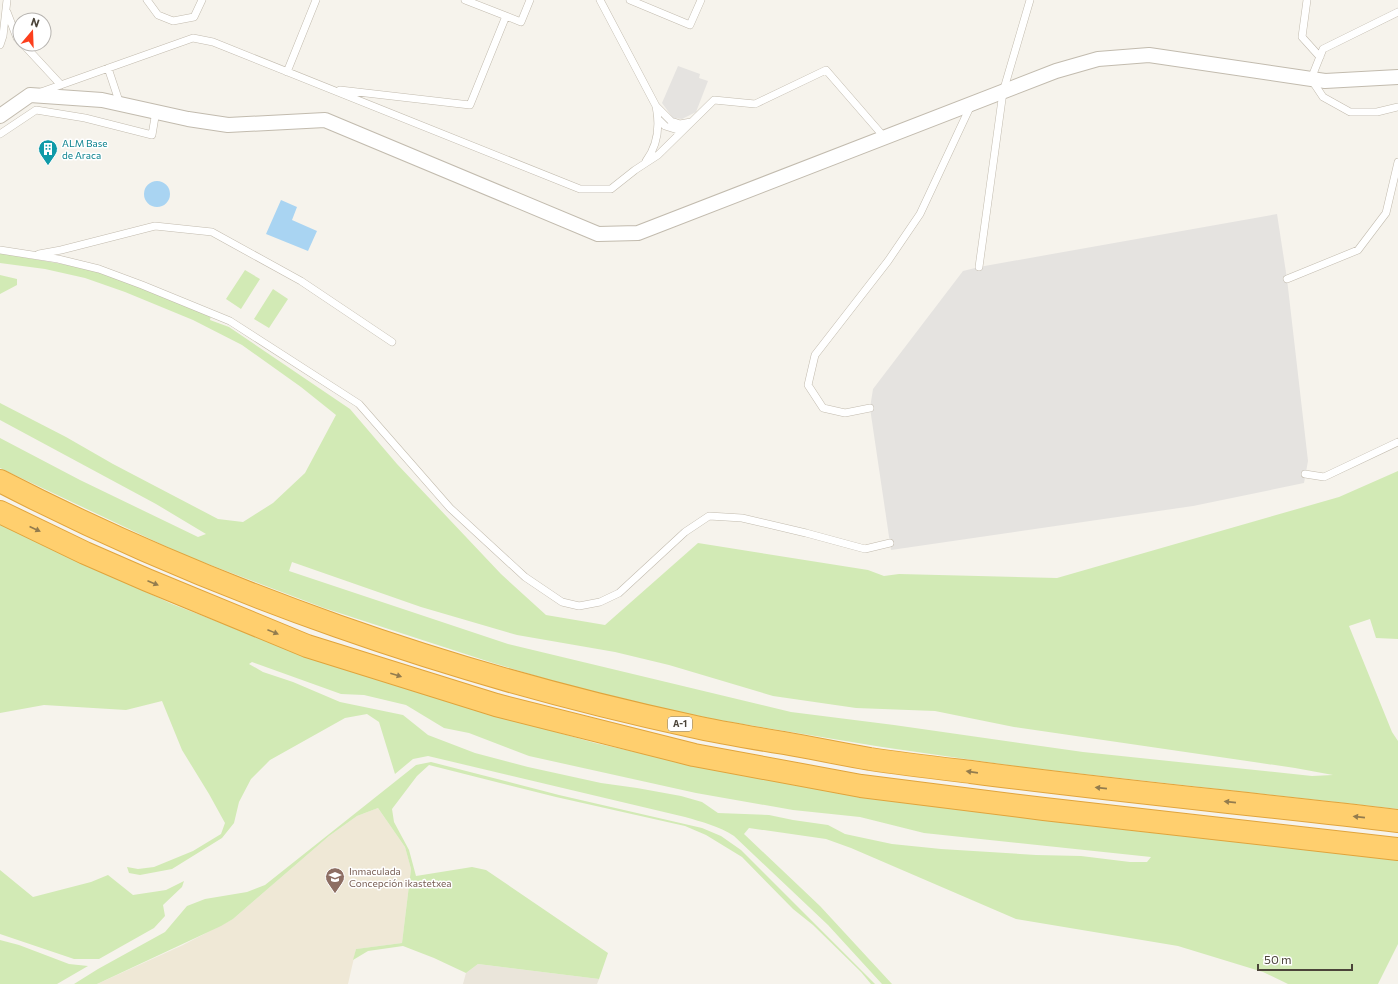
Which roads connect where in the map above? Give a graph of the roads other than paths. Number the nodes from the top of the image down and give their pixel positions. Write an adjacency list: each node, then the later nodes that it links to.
1 (7, 0): 12 (lane)
2 (147, 0): 3 (lane)
3 (202, 0)
4 (316, 0): 20 (lane)
5 (465, 0): 14 (lane)
6 (530, 0): 14 (lane)
7 (600, 0): 29 (lane)
8 (630, 0): 9 (lane)
9 (701, 0)
10 (1030, 0): 25 (lane)
11 (1308, 0): 18 (lane)
12 (6, 10): 15 (lane); 16 (lane)
13 (1398, 12): 18 (lane)
14 (506, 16): 24 (lane)
15 (12, 25)
16 (0, 45)
17 (31, 52): 23 (lane)
18 (1320, 57): 22 (lane)
19 (108, 68): 20 (lane); 23 (lane); 27 (lane)
20 (287, 72): 24 (lane)
21 (1398, 77): 22 (street)
22 (1311, 79): 25 (street); 30 (lane)
23 (62, 85): 26 (lane)
24 (330, 89): 39 (lane)
25 (1003, 92): 28 (street); 42 (lane)
26 (34, 95): 27 (street); 32 (street)
27 (120, 104): 31 (street)
28 (971, 105): 37 (street); 45 (lane)
29 (656, 106): 33 (lane); 34 (lane)
30 (1398, 108)
31 (156, 112): 36 (lane); 37 (street)
32 (0, 116)
33 (659, 120): 35 (lane); 39 (lane)
34 (691, 122): 35 (lane); 37 (lane)
35 (681, 131): 39 (lane)
36 (0, 134)
37 (885, 138)
38 (1398, 162): 43 (lane)
39 (644, 164)
40 (0, 250): 41 (lane)
41 (32, 255): 44 (lane); 50 (lane)
42 (979, 267)
43 (1287, 278)
44 (392, 342)
45 (870, 408)
46 (1398, 442): 47 (lane)
47 (1305, 474)
48 (0, 481): 51 (highway, A-1, one-way to 48)
49 (0, 512): 52 (highway, one-way to 52)
50 (890, 543)
51 (1398, 821)
52 (1398, 849)

